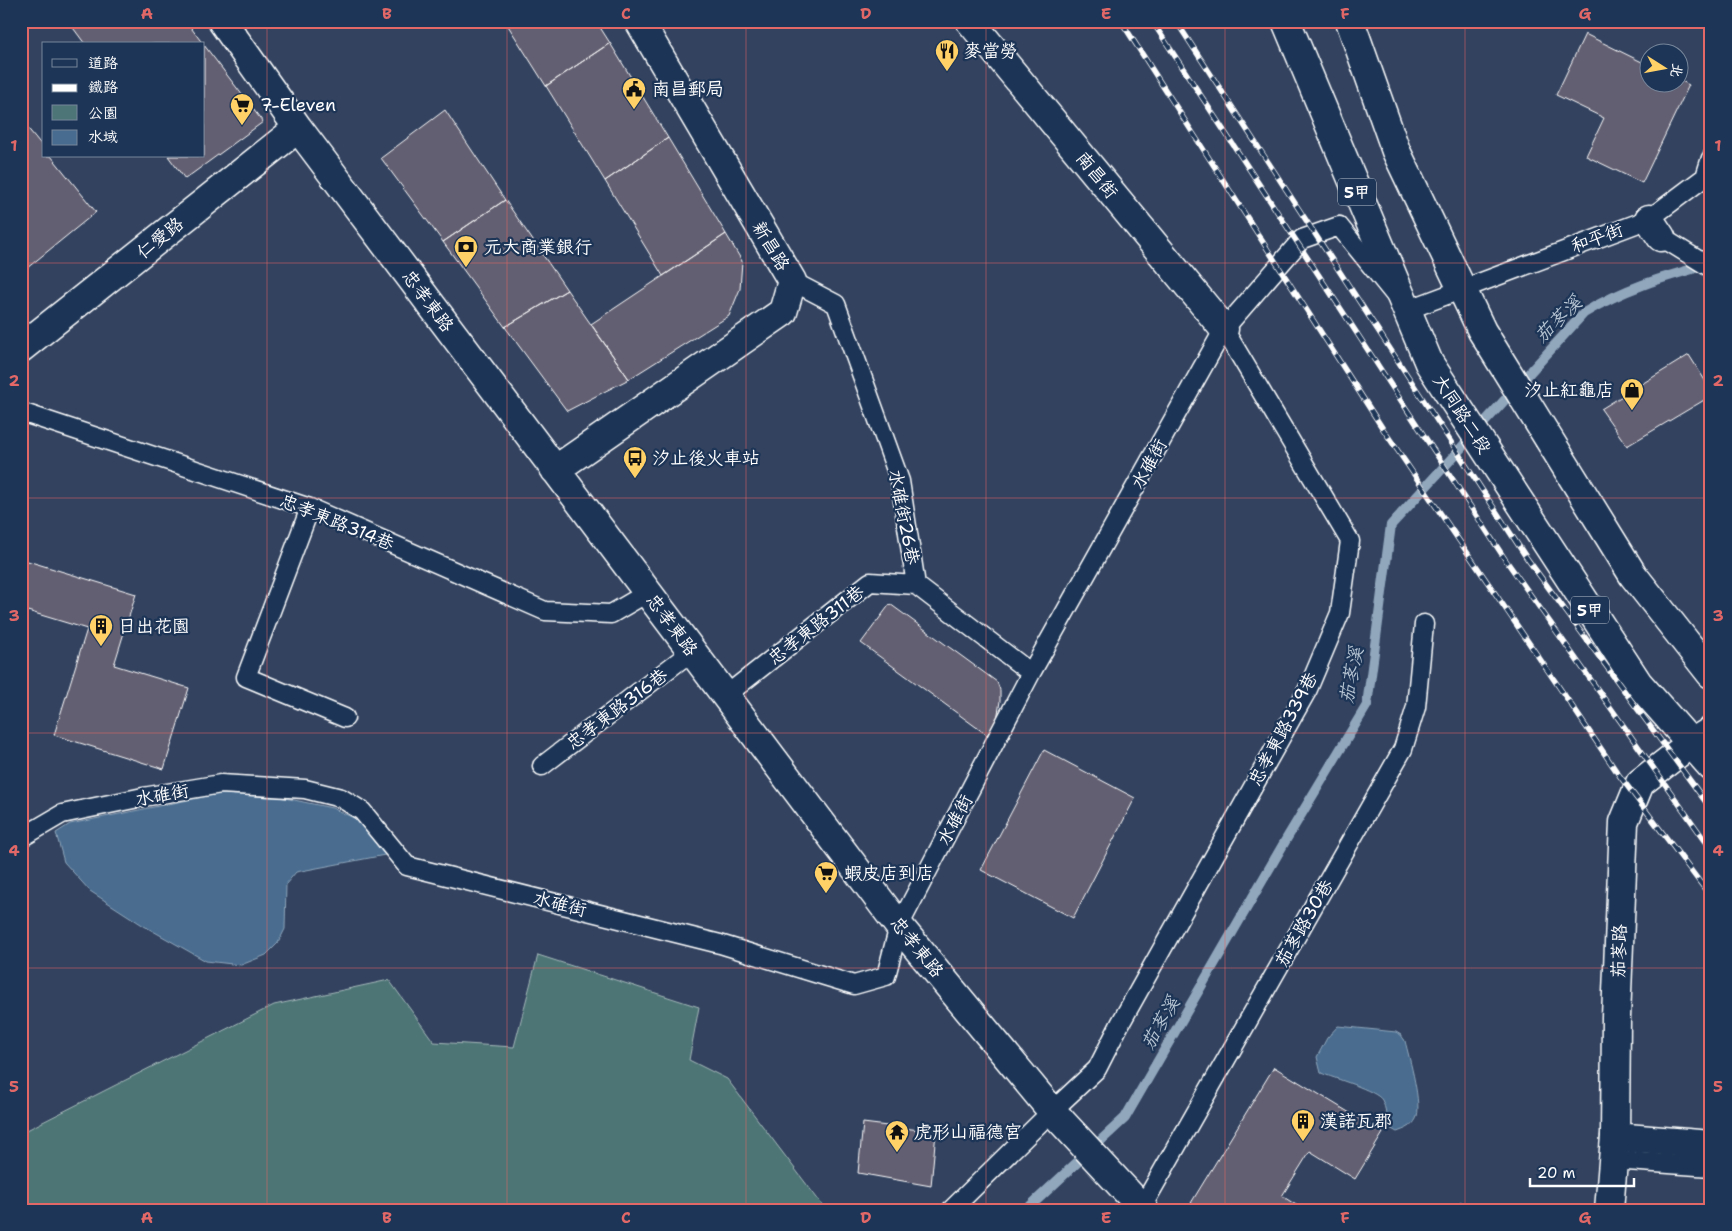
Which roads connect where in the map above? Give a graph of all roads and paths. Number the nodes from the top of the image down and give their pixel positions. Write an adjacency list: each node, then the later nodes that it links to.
1 (222, 21): 6 (street, 忠孝東路)
2 (639, 21): 11 (street, 新昌路)
3 (970, 21): 14 (street, 南昌街)
4 (1286, 21): 13 (street, 大同路二段 / 5甲)
5 (1350, 21): 12 (street)
6 (298, 128): 15 (street, 仁愛路); 17 (street, 忠孝東路)
7 (1711, 158): 8 (lane, 和平街)
8 (1708, 177): 9 (lane, 和平街)
9 (1655, 228): 10 (lane); 12 (lane, 和平街)
10 (1711, 268)
11 (792, 281): 17 (street, 新昌路); 19 (lane, 水碓街26巷)
12 (1461, 289): 13 (lane); 24 (street)
13 (1407, 310): 14 (lane, 水碓街); 27 (street, 大同路二段 / 5甲)
14 (1224, 329): 23 (lane, 水碓街); 32 (lane, 忠孝東路339巷)
15 (21, 348)
16 (21, 412): 18 (lane, 忠孝東路314巷)
17 (555, 470): 20 (street, 忠孝東路)
18 (310, 508): 20 (lane, 忠孝東路314巷); 26 (lane)
19 (916, 585): 23 (lane, 水碓街26巷); 25 (lane, 忠孝東路311巷)
20 (647, 593): 22 (street, 忠孝東路)
21 (1424, 624): 36 (lane, 茄苳路30巷)
22 (692, 652): 25 (street, 忠孝東路); 28 (lane, 忠孝東路316巷)
23 (1031, 673): 31 (lane, 水碓街)
24 (1711, 674)
25 (725, 696): 31 (street, 忠孝東路)
26 (345, 718)
27 (1701, 738): 29 (street, 大同路二段 / 5甲); 34 (street, 茄苳路)
28 (542, 766)
29 (1711, 766)
30 (21, 838): 31 (lane, 水碓街)
31 (899, 926): 32 (street, 忠孝東路)
32 (1057, 1116): 36 (street, 忠孝東路); 37 (lane, 忠孝東路339巷)
33 (1711, 1145): 34 (street)
34 (1614, 1149): 35 (lane); 38 (street, 茄苳路)
35 (1711, 1167)
36 (1138, 1203)
37 (951, 1210)
38 (1610, 1210)

